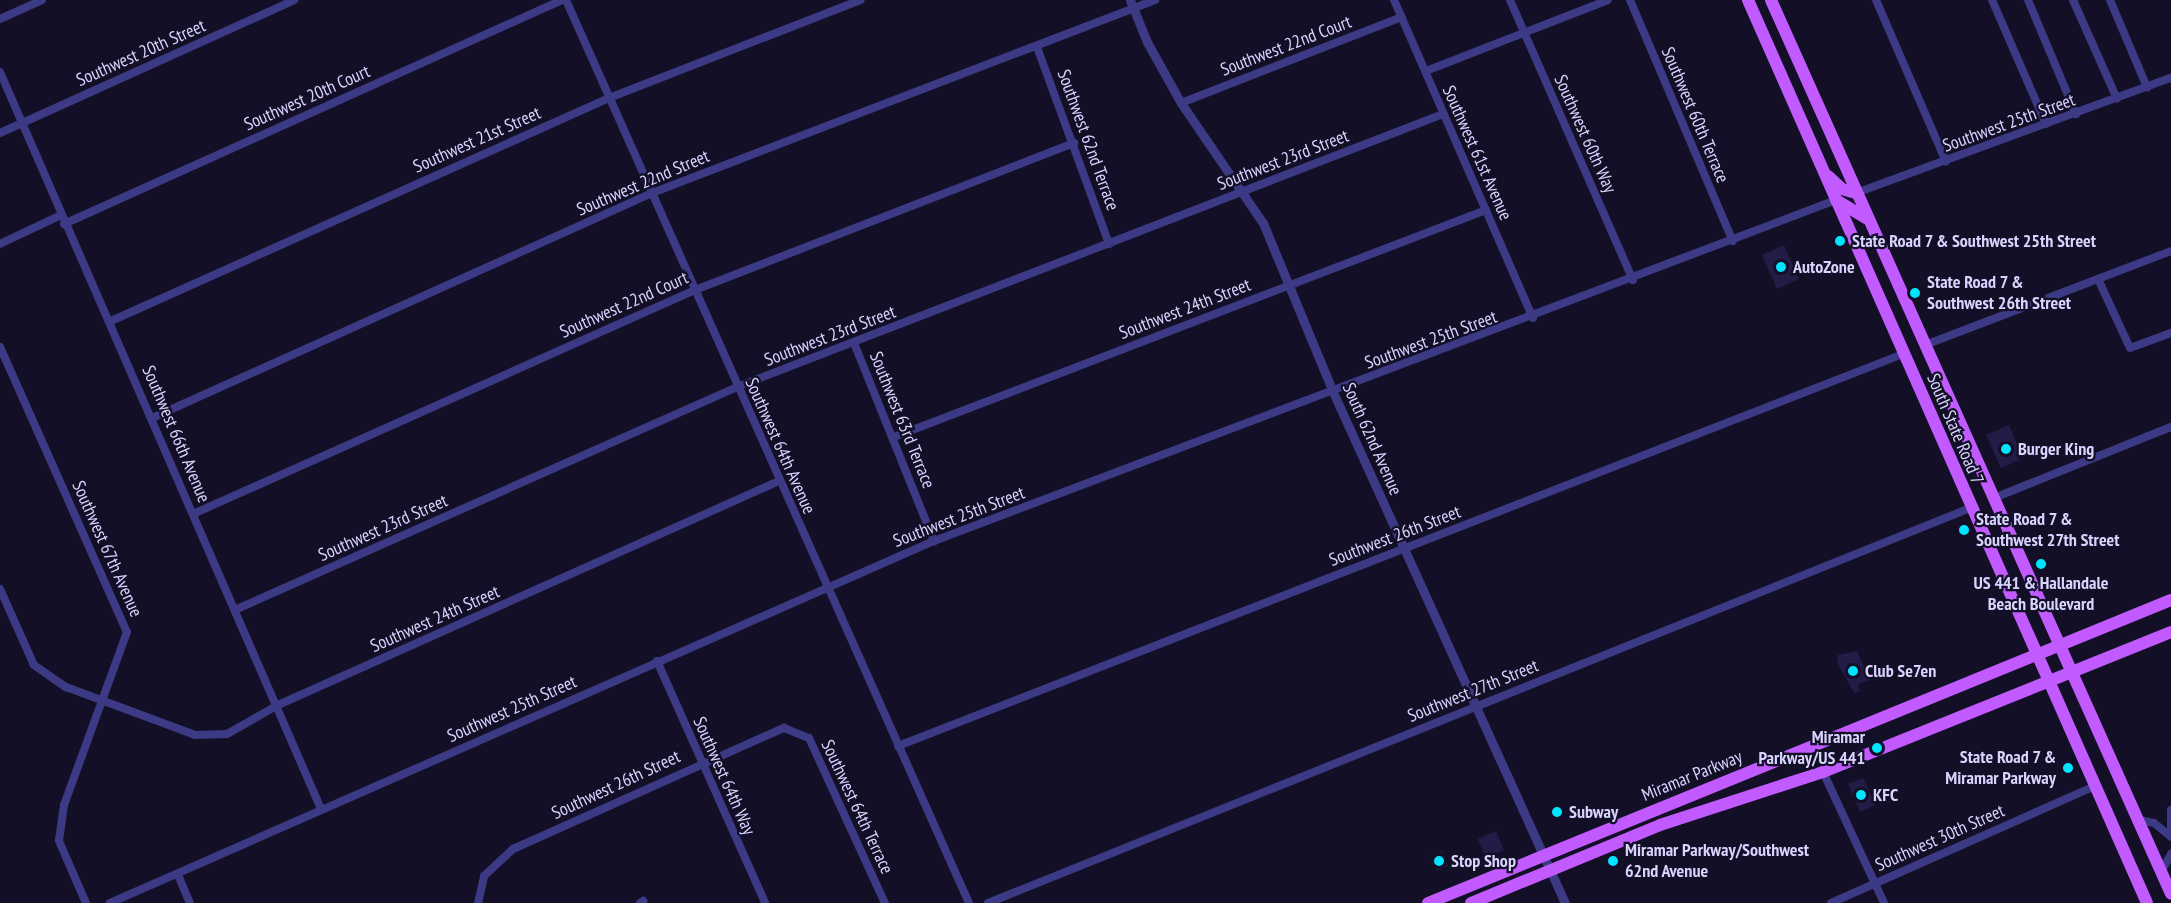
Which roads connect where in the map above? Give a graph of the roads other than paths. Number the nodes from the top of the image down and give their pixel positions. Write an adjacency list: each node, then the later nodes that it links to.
1 (42, 0): 19 (street)
2 (294, 0): 31 (street, Southwest 20th Street)
3 (564, 0): 26 (street, Southwest 64th Avenue); 42 (street, Southwest 20th Court)
4 (861, 0): 26 (street, Southwest 21st Street)
5 (1155, 0): 17 (street, Southwest 22nd Street)
6 (1394, 0): 18 (street, Southwest 61st Avenue)
7 (1510, 0): 20 (street, Southwest 60th Way)
8 (1608, 0): 20 (street)
9 (1630, 0): 44 (street, Southwest 60th Terrace)
10 (1748, 0): 36 (main road, South State Road 7)
11 (1771, 0): 39 (main road, South State Road 7)
12 (1876, 0): 35 (street)
13 (1992, 0): 32 (street)
14 (2028, 0): 30 (street)
15 (2073, 0): 27 (street)
16 (2110, 0): 25 (street)
17 (1132, 4): 21 (street, Southwest 22nd Street); 28 (street, South 62nd Avenue)
18 (1402, 17): 22 (street, Southwest 61st Avenue); 28 (street, Southwest 22nd Court)
19 (0, 19)
20 (1523, 32): 22 (street); 49 (street, Southwest 60th Way)
21 (1037, 47): 34 (street, Southwest 62nd Terrace); 38 (street, Southwest 22nd Street)
22 (1426, 71): 29 (street, Southwest 61st Avenue)
23 (0, 72): 31 (street, Southwest 66th Avenue)
24 (2171, 78): 25 (street, Southwest 25th Street)
25 (2147, 87): 27 (street, Southwest 25th Street)
26 (609, 98): 38 (street, Southwest 64th Avenue); 53 (street, Southwest 21st Street)
27 (2117, 99): 30 (street, Southwest 25th Street)
28 (1181, 103): 37 (street, South 62nd Avenue)
29 (1443, 114): 37 (street, Southwest 23rd Street); 41 (street, Southwest 61st Avenue)
30 (2076, 114): 32 (street, Southwest 25th Street)
31 (22, 123): 33 (street, Southwest 20th Street); 42 (street, Southwest 66th Avenue)
32 (2046, 124): 35 (street, Southwest 25th Street)
33 (0, 133)
34 (1074, 143): 46 (street, Southwest 62nd Terrace); 51 (street, Southwest 22nd Court)
35 (1946, 162): 39 (street, Southwest 25th Street)
36 (1823, 171): 39 (main road); 40 (main road, South State Road 7)
37 (1244, 192): 46 (street, Southwest 23rd Street); 50 (street, South 62nd Avenue)
38 (652, 193): 51 (street, Southwest 64th Avenue); 61 (street, Southwest 22nd Street)
39 (1856, 193): 43 (main road, South State Road 7)
40 (1836, 200): 43 (main road); 44 (street, Southwest 25th Street); 58 (main road, South State Road 7)
41 (1486, 210): 50 (street, Southwest 24th Street); 52 (street, Southwest 61st Avenue)
42 (63, 220): 45 (street, Southwest 20th Court); 53 (street, Southwest 66th Avenue)
43 (1869, 222): 56 (main road, South State Road 7)
44 (1733, 241): 49 (street, Southwest 25th Street)
45 (0, 244)
46 (1109, 244): 55 (street, Southwest 23rd Street)
47 (2171, 251): 48 (street)
48 (2098, 279): 54 (street); 56 (street)
49 (1634, 280): 52 (street, Southwest 25th Street)
50 (1291, 285): 60 (street, South 62nd Avenue); 63 (street, Southwest 24th Street)
51 (695, 290): 59 (street, Southwest 64th Avenue); 67 (street, Southwest 22nd Court)
52 (1533, 318): 60 (street, Southwest 25th Street)
53 (111, 321): 61 (street, Southwest 66th Avenue)
54 (2171, 333)
55 (854, 343): 59 (street, Southwest 23rd Street); 63 (street, Southwest 63rd Terrace)
56 (1925, 345): 65 (main road, South State Road 7)
57 (0, 346): 80 (street, Southwest 67th Avenue)
58 (1903, 354): 66 (main road, South State Road 7); 69 (street, Southwest 26th Street)
59 (737, 387): 64 (street, Southwest 64th Avenue); 73 (street, Southwest 23rd Street)
60 (1333, 392): 68 (street, Southwest 25th Street); 69 (street, South 62nd Avenue)
61 (152, 418): 67 (street, Southwest 66th Avenue)
62 (2171, 427): 65 (street)
63 (894, 437): 68 (street, Southwest 63rd Terrace)
64 (779, 481): 70 (street, Southwest 64th Avenue); 81 (street, Southwest 24th Street)
65 (1995, 498): 75 (main road, South State Road 7)
66 (1970, 508): 76 (main road, South State Road 7); 82 (street, Southwest 27th Street)
67 (193, 514): 73 (street, Southwest 66th Avenue)
68 (934, 541): 70 (street, Southwest 25th Street)
69 (1404, 549): 82 (street, South 62nd Avenue); 84 (street, Southwest 26th Street)
70 (824, 586): 77 (street, Southwest 25th Street); 84 (street, Southwest 64th Avenue)
71 (0, 589): 80 (street, Southwest 24th Street)
72 (2171, 600): 75 (main road, Miramar Parkway)
73 (237, 609): 81 (street, Southwest 66th Avenue)
74 (2171, 632): 78 (main road, Miramar Parkway)
75 (2061, 646): 76 (main road, Miramar Parkway); 78 (main road, South State Road 7)
76 (2036, 657): 79 (main road, South State Road 7); 94 (main road, Miramar Parkway)
77 (657, 661): 85 (street, Southwest 64th Way); 88 (street, Southwest 25th Street)
78 (2072, 671): 79 (main road, Miramar Parkway); 90 (main road, South State Road 7)
79 (2047, 681): 86 (main road, Miramar Parkway); 87 (main road, South State Road 7)
80 (102, 699): 81 (street, Southwest 24th Street); 100 (street, Southwest 67th Avenue)
81 (278, 705): 88 (street, Southwest 66th Avenue)
82 (1473, 707): 94 (street, South 62nd Avenue); 107 (street, Southwest 27th Street)
83 (795, 729): 85 (street, Southwest 26th Street); 105 (street, Southwest 64th Terrace)
84 (898, 746): 106 (street, Southwest 64th Avenue)
85 (701, 762): 103 (street, Southwest 26th Street); 104 (street, Southwest 64th Way)
86 (1823, 772): 95 (main road, Miramar Parkway); 98 (street)
87 (2095, 786): 98 (street, Southwest 30th Street); 113 (main road, South State Road 7)
88 (321, 809): 97 (street, Southwest 25th Street)
89 (2170, 812): 91 (street); 92 (street)
90 (2139, 820): 91 (street); 96 (main road, South State Road 7)
91 (2154, 823): 92 (street)
92 (2171, 836)
93 (2171, 854): 96 (street)
94 (1543, 855): 95 (street, South 62nd Avenue); 108 (main road, Miramar Parkway)
95 (1550, 870): 109 (main road, Miramar Parkway); 110 (street, South 62nd Avenue)
96 (2161, 872): 99 (main road, South State Road 7)
97 (178, 875): 101 (street, Southwest 25th Street); 102 (street)
98 (1875, 883): 111 (street, Southwest 30th Street); 112 (street)
99 (2171, 894)
100 (86, 903)
101 (110, 903)
102 (190, 903)
103 (478, 903)
104 (765, 903)
105 (885, 903)
106 (969, 903)
107 (988, 903)
108 (1428, 903)
109 (1471, 903)
110 (1565, 903)
111 (1831, 903)
112 (1884, 903)
113 (2147, 903)

